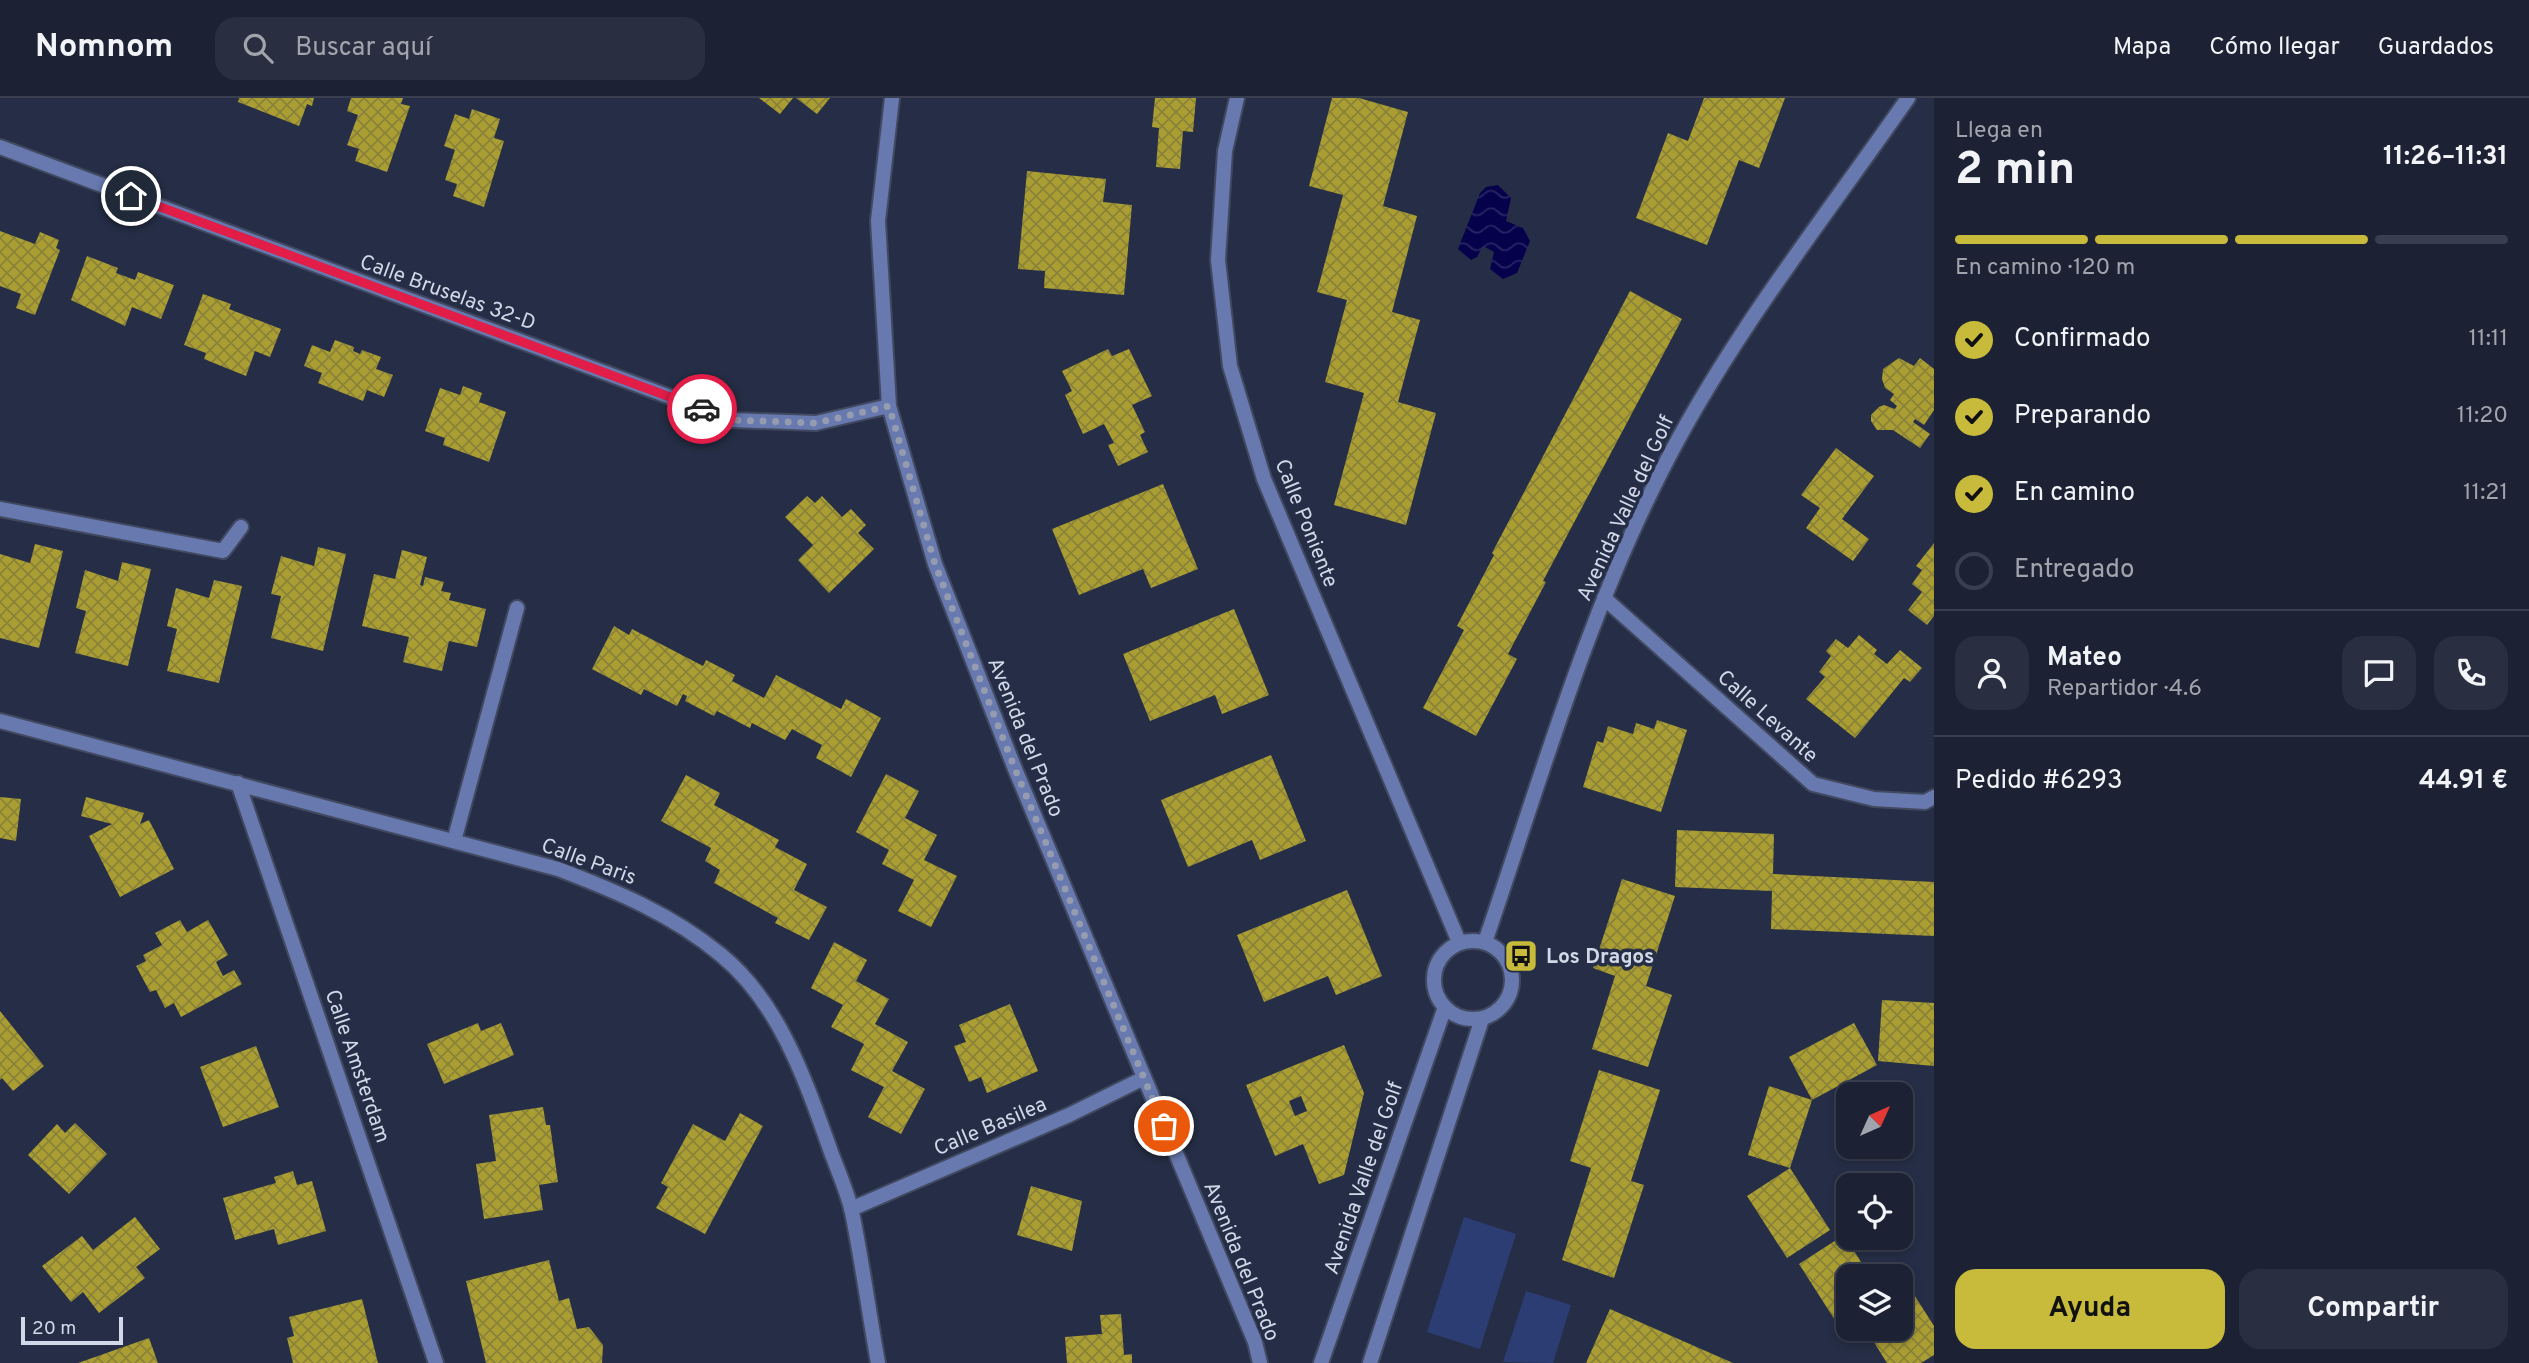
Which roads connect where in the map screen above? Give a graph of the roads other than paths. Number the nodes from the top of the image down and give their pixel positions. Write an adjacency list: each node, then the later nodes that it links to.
1 (892, 98): 5 (street, Avenida del Prado)
2 (1237, 98): 14 (street, Calle Poniente)
3 (1909, 98): 8 (street, Avenida Valle del Golf)
4 (0, 147): 5 (street, Calle Bruselas 32-D)
5 (889, 406): 18 (street, Avenida del Prado)
6 (0, 509): 7 (street)
7 (241, 527)
8 (1604, 597): 12 (street, Calle Levante); 15 (street, Avenida Valle del Golf)
9 (517, 608): 13 (street)
10 (0, 721): 11 (street, Calle Paris)
11 (237, 783): 13 (street, Calle Paris); 20 (street, Calle Amsterdam)
12 (1934, 797)
13 (454, 841): 19 (street, Calle Paris)
14 (1459, 942): 15 (street); 16 (street)
15 (1485, 942): 17 (street)
16 (1444, 1007): 17 (street); 23 (street, Avenida Valle del Golf)
17 (1482, 1019): 24 (street)
18 (1144, 1078): 19 (street, Calle Basilea); 22 (street, Avenida del Prado)
19 (851, 1209): 21 (street, Calle Paris)
20 (436, 1363)
21 (878, 1363)
22 (1259, 1363)
23 (1321, 1363)
24 (1370, 1363)

